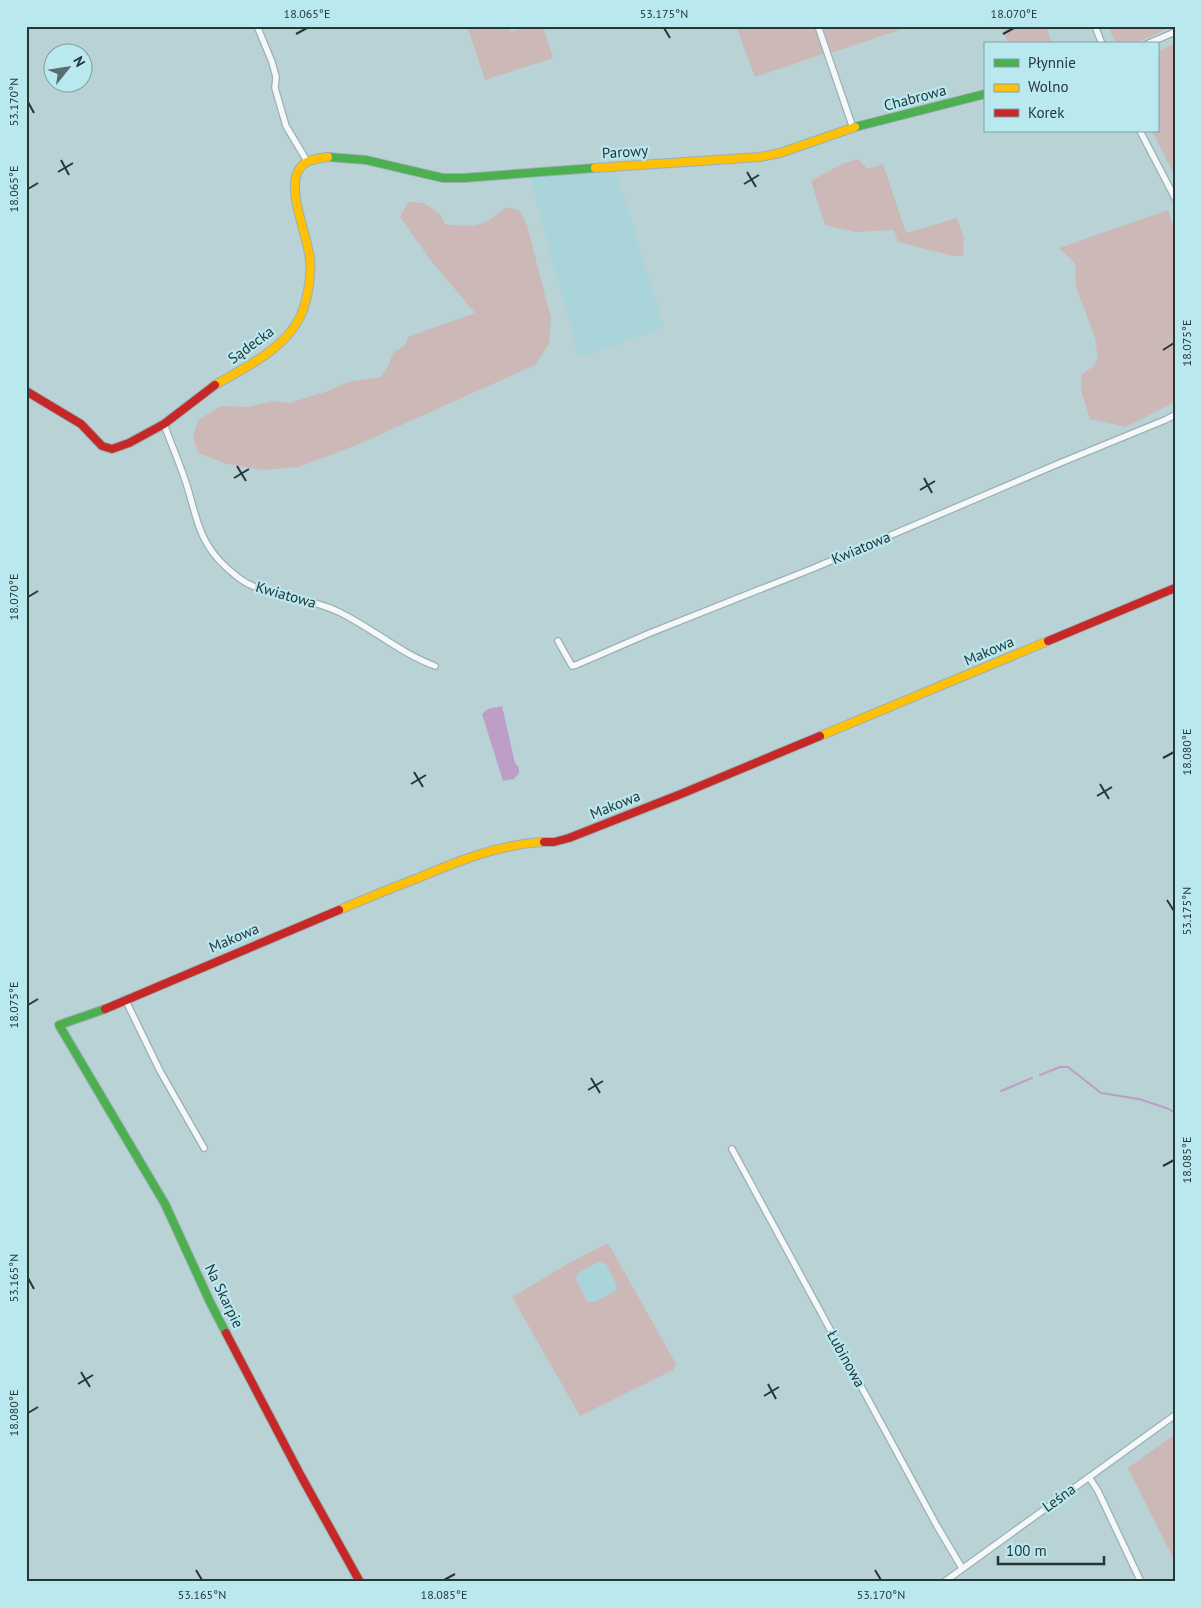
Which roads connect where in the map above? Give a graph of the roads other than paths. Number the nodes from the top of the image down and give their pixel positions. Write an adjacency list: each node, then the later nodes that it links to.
1 (257, 26): 10 (street)
2 (818, 26): 8 (street)
3 (1096, 26): 5 (street)
4 (1175, 32): 6 (street)
5 (1101, 42)
6 (1152, 42)
7 (984, 94): 8 (street, Chabrowa)
8 (853, 128): 10 (street, Parowy)
9 (1141, 132): 11 (street)
10 (307, 161): 14 (street, Sądecka)
11 (1175, 198)
12 (26, 391): 14 (street, Sądecka)
13 (1175, 415): 16 (street, Kwiatowa)
14 (164, 424): 17 (street, Kwiatowa)
15 (1175, 588): 18 (street, Makowa)
16 (558, 640)
17 (435, 666)
18 (125, 999): 19 (street, Makowa); 20 (street)
19 (60, 1025): 25 (street, Na Skarpie)
20 (204, 1148)
21 (732, 1149): 24 (street, Łubinowa)
22 (1175, 1415): 23 (street, Leśna)
23 (1090, 1477): 24 (street, Leśna); 27 (street)
24 (962, 1568): 26 (street, Leśna)
25 (360, 1582)
26 (944, 1582)
27 (1141, 1582)

